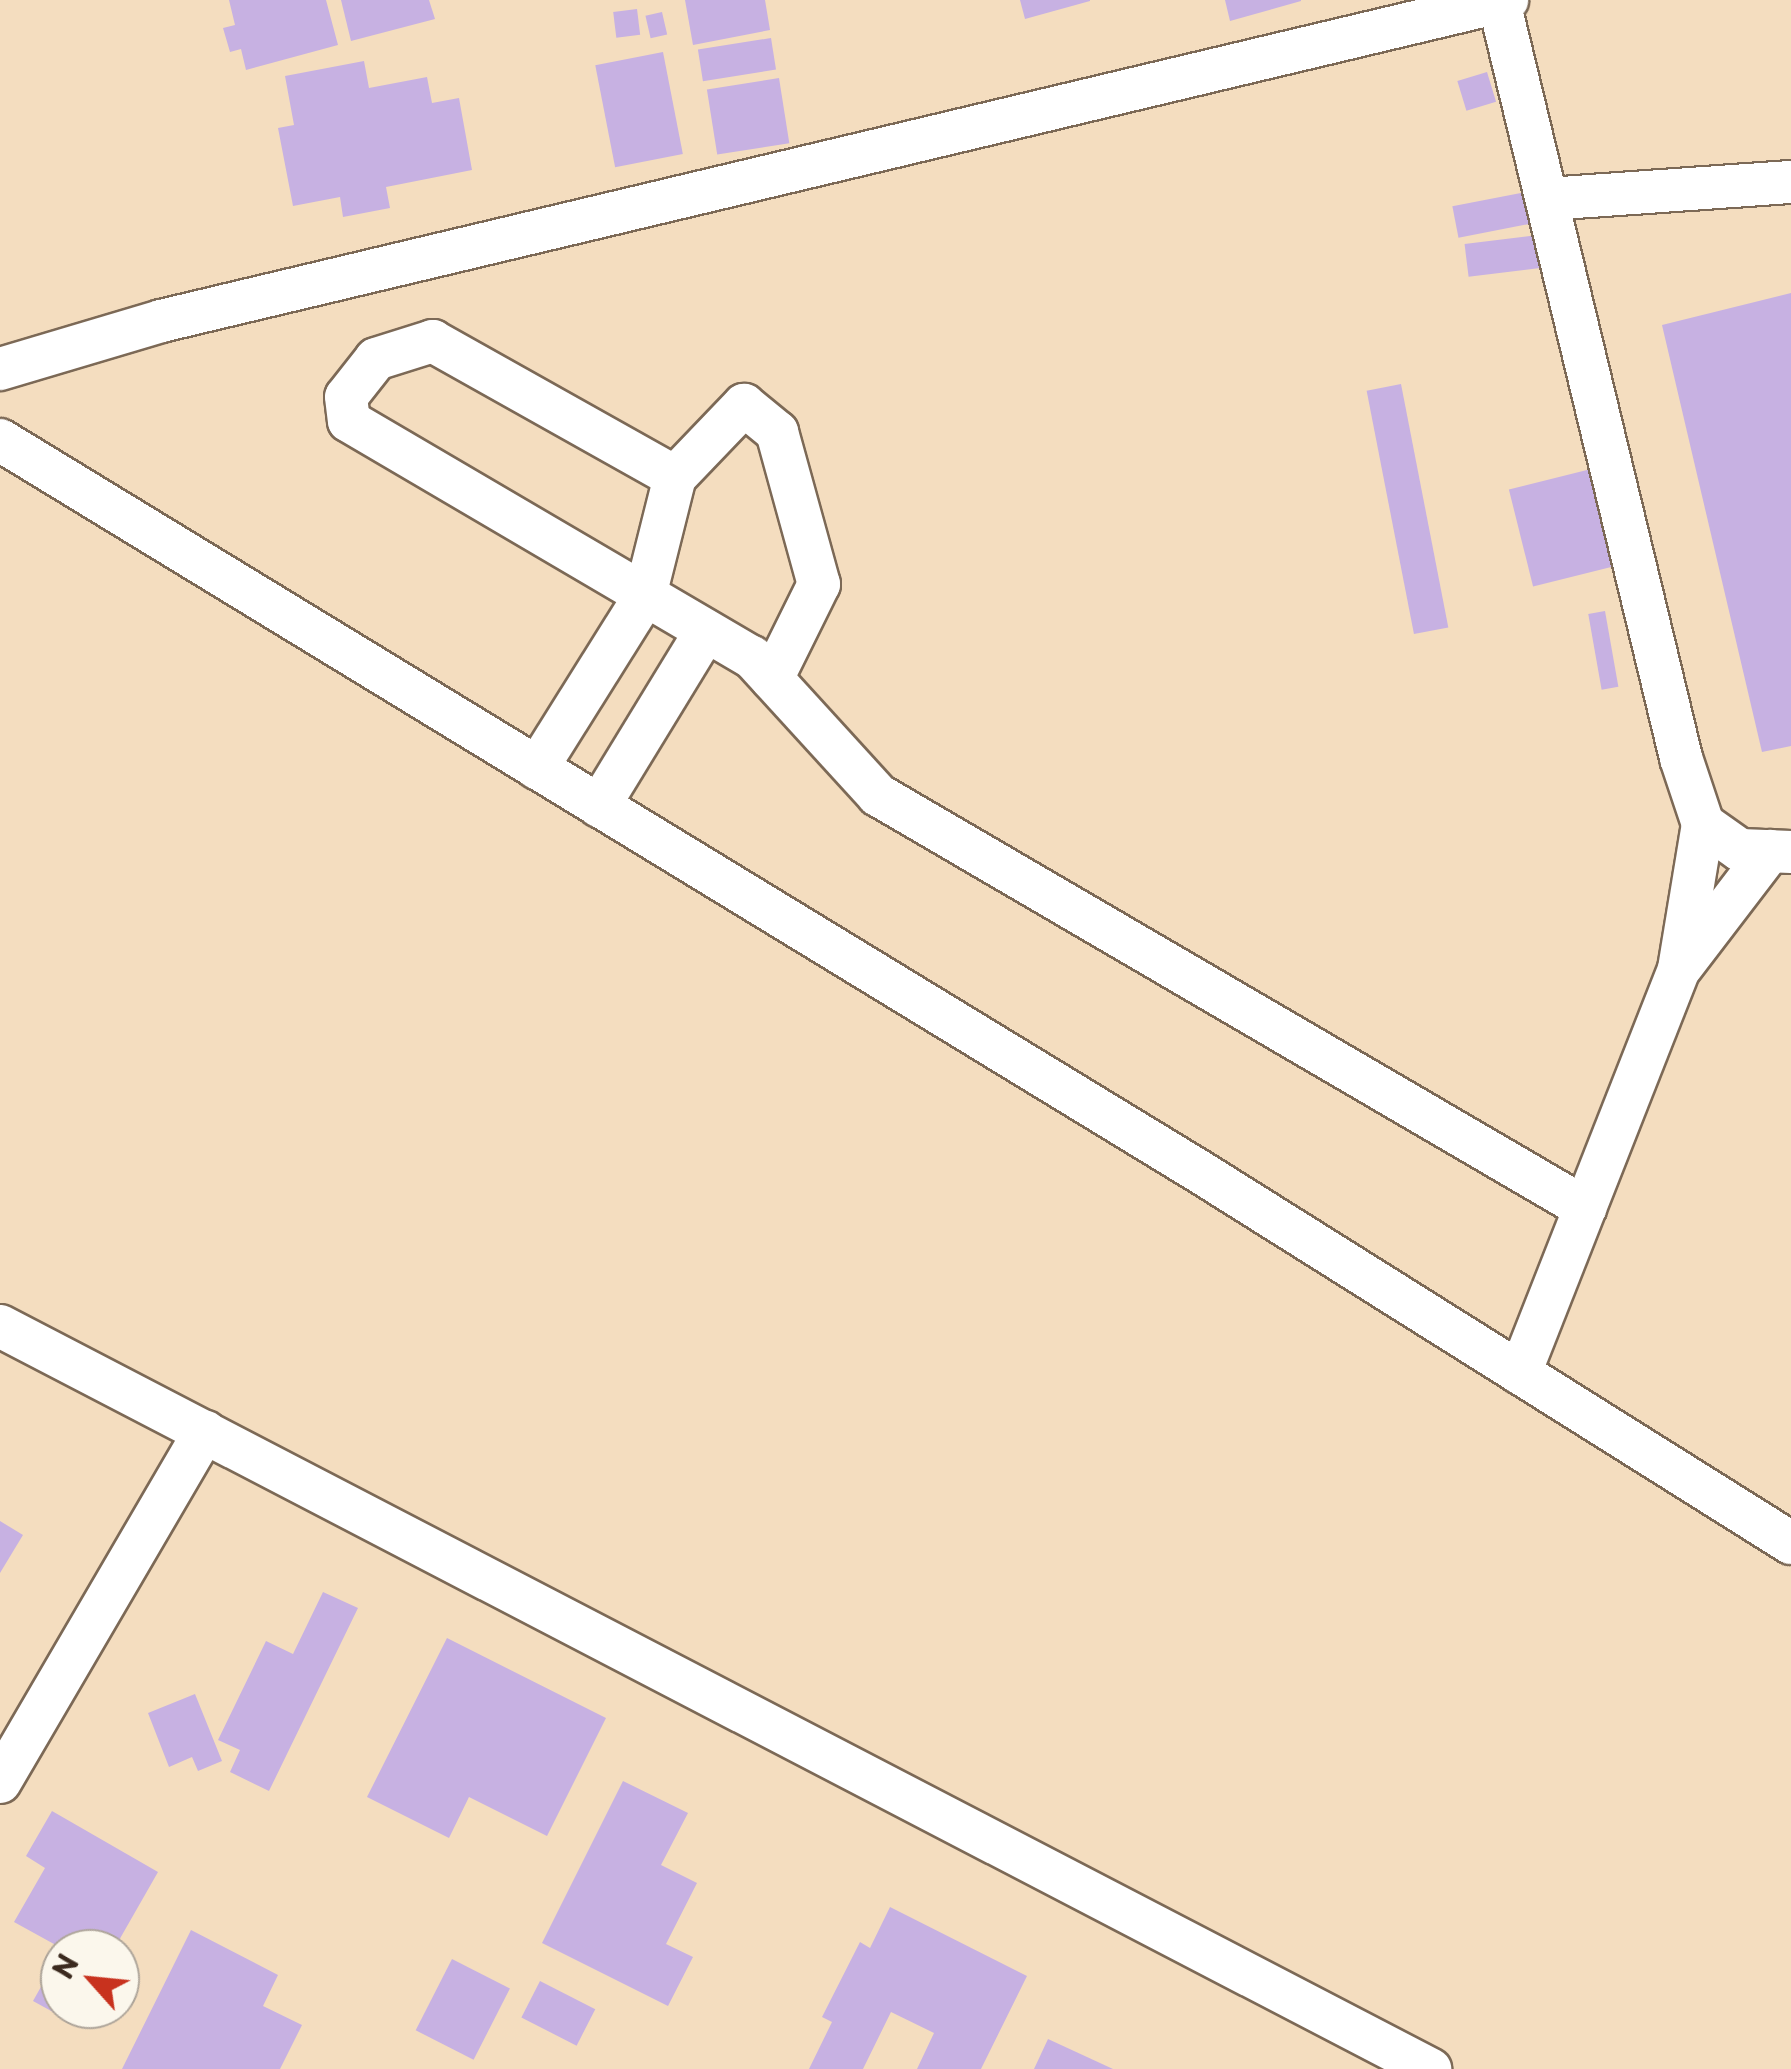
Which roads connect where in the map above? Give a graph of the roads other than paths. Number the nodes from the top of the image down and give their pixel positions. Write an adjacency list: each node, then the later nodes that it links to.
1 (1503, 1): 3 (street); 4 (street)
2 (1791, 182): 3 (street)
3 (1547, 199): 12 (street)
4 (0, 369)
5 (0, 440): 10 (street)
6 (675, 477): 7 (street); 7 (street); 9 (street)
7 (645, 596): 8 (street); 10 (street)
8 (706, 630): 9 (street); 11 (street)
9 (772, 679): 15 (street)
10 (537, 768): 11 (street)
11 (599, 806): 17 (street)
12 (1703, 824): 13 (street); 14 (street)
13 (1781, 852): 14 (street)
14 (1679, 969): 15 (street)
15 (1586, 1208): 17 (street)
16 (0, 1326): 18 (street)
17 (1520, 1373): 19 (street)
18 (204, 1431): 20 (street); 21 (street)
19 (1791, 1543)
20 (0, 1782)
21 (1430, 2069)

